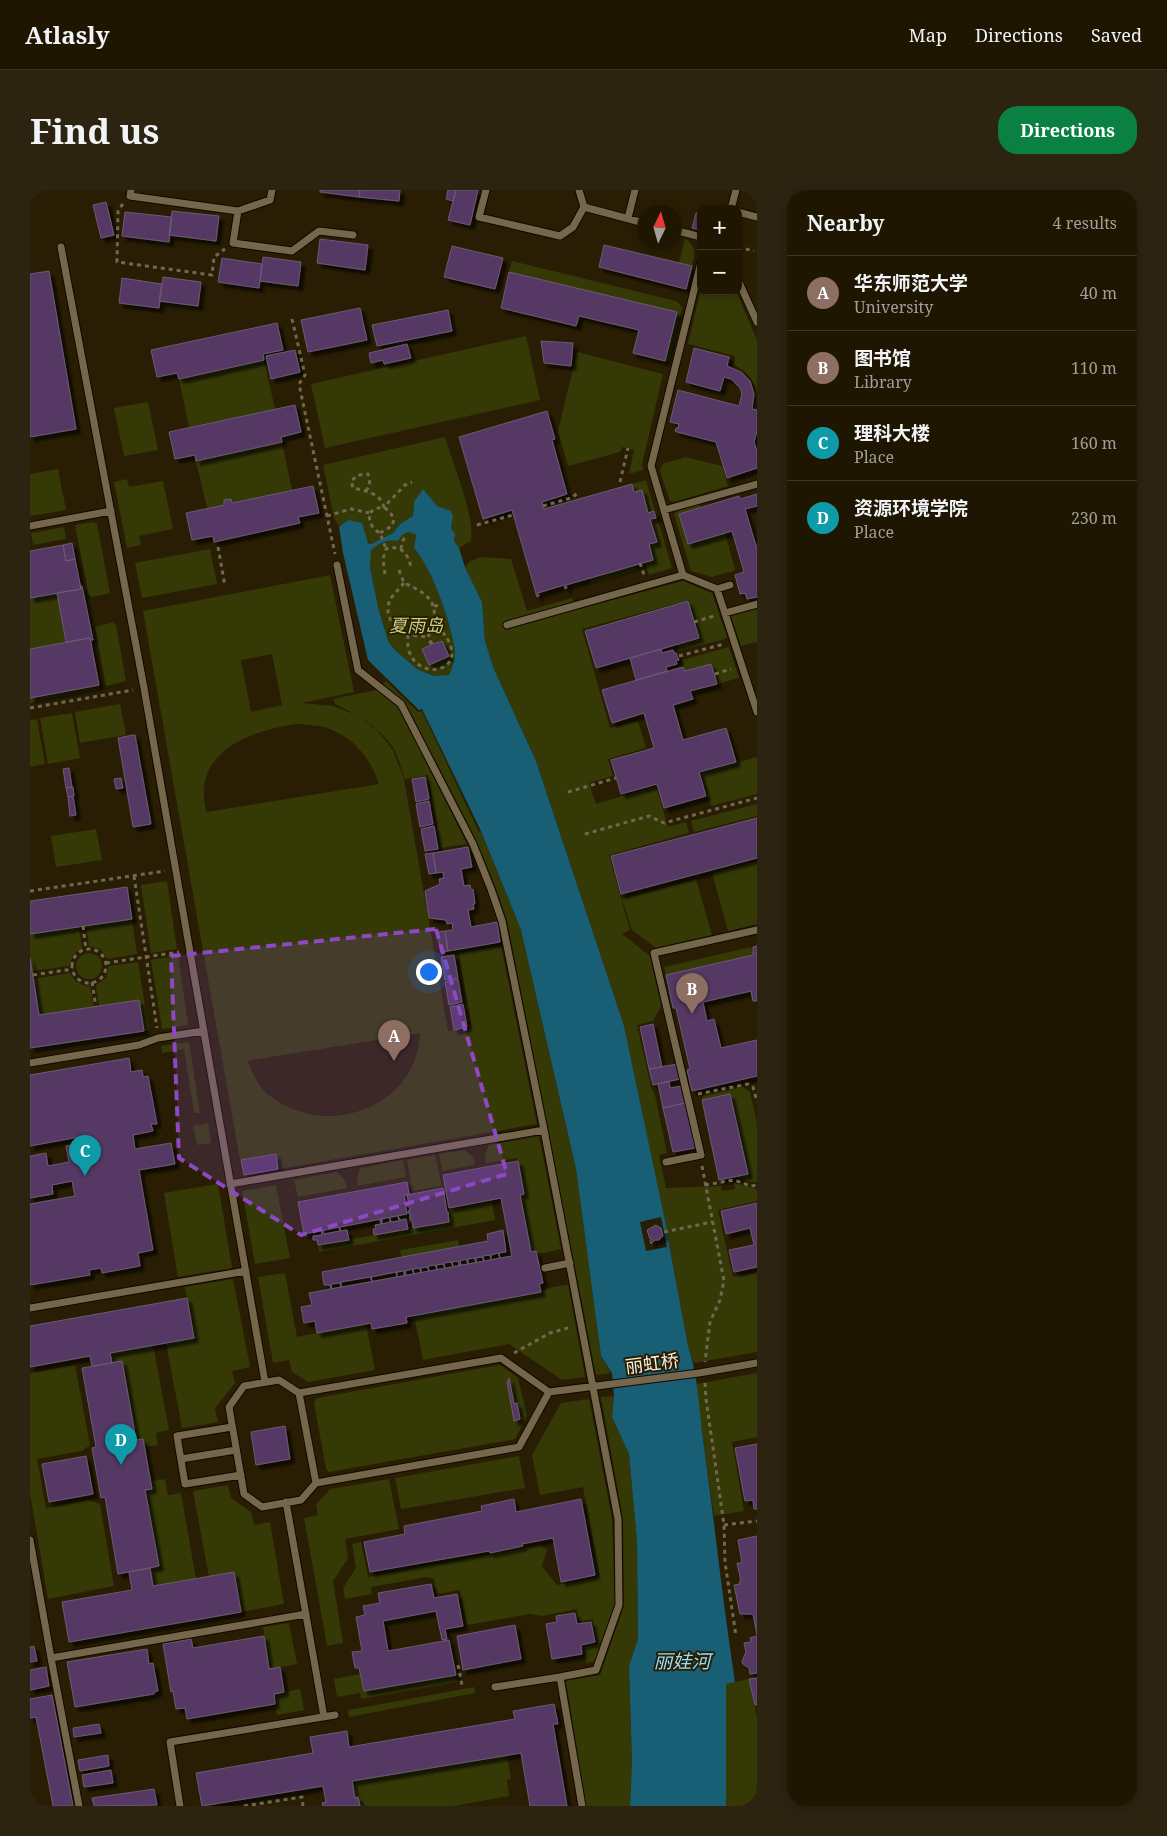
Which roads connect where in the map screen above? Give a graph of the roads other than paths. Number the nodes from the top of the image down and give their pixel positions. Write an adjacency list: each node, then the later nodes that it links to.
1 (272, 190): 9 (lane)
2 (486, 190): 8 (lane)
3 (579, 190): 8 (lane)
4 (635, 190): 12 (lane)
5 (736, 190): 7 (lane)
6 (131, 193): 9 (lane)
7 (732, 205)
8 (584, 207): 12 (lane)
9 (238, 211): 15 (lane)
10 (742, 213): 11 (lane)
11 (757, 217)
12 (628, 218): 13 (lane)
13 (637, 221)
14 (682, 232): 16 (lane)
15 (353, 235)
16 (697, 236)
17 (61, 247): 23 (lane)
18 (697, 278): 22 (lane)
19 (742, 289): 20 (lane)
20 (757, 322)
21 (757, 484): 22 (lane)
22 (664, 510): 26 (lane)
23 (111, 511): 24 (lane); 34 (lane)
24 (30, 526)
25 (337, 565): 36 (lane)
26 (683, 575): 28 (lane); 31 (lane)
27 (730, 585): 28 (lane)
28 (717, 589): 30 (lane)
29 (757, 604): 30 (lane)
30 (725, 614): 32 (lane)
31 (507, 625)
32 (757, 712)
33 (757, 930): 37 (lane)
34 (204, 1031): 35 (lane); 38 (lane)
35 (30, 1063)
36 (544, 1130): 38 (lane); 39 (lane)
37 (666, 1162)
38 (230, 1184): 41 (lane)
39 (570, 1263): 40 (lane); 45 (lane)
40 (544, 1268)
41 (246, 1271): 42 (lane); 44 (lane)
42 (30, 1308)
43 (757, 1363): 45 (lane, 丽虹桥)
44 (265, 1382): 47 (lane); 48 (lane)
45 (593, 1387): 46 (lane, 丽虹桥); 57 (lane)
46 (549, 1392): 47 (lane); 52 (lane)
47 (299, 1393): 52 (lane)
48 (232, 1427): 49 (lane); 50 (lane)
49 (236, 1450): 50 (lane); 51 (lane)
50 (181, 1459): 51 (lane)
51 (241, 1475): 53 (lane)
52 (316, 1483): 53 (lane)
53 (286, 1502): 55 (lane)
54 (30, 1540): 56 (lane)
55 (306, 1614): 56 (lane); 60 (lane)
56 (50, 1658): 61 (lane)
57 (560, 1677): 58 (lane); 63 (lane)
58 (495, 1687)
59 (335, 1715): 60 (lane)
60 (324, 1717): 62 (lane)
61 (79, 1806)
62 (180, 1806)
63 (582, 1806)

